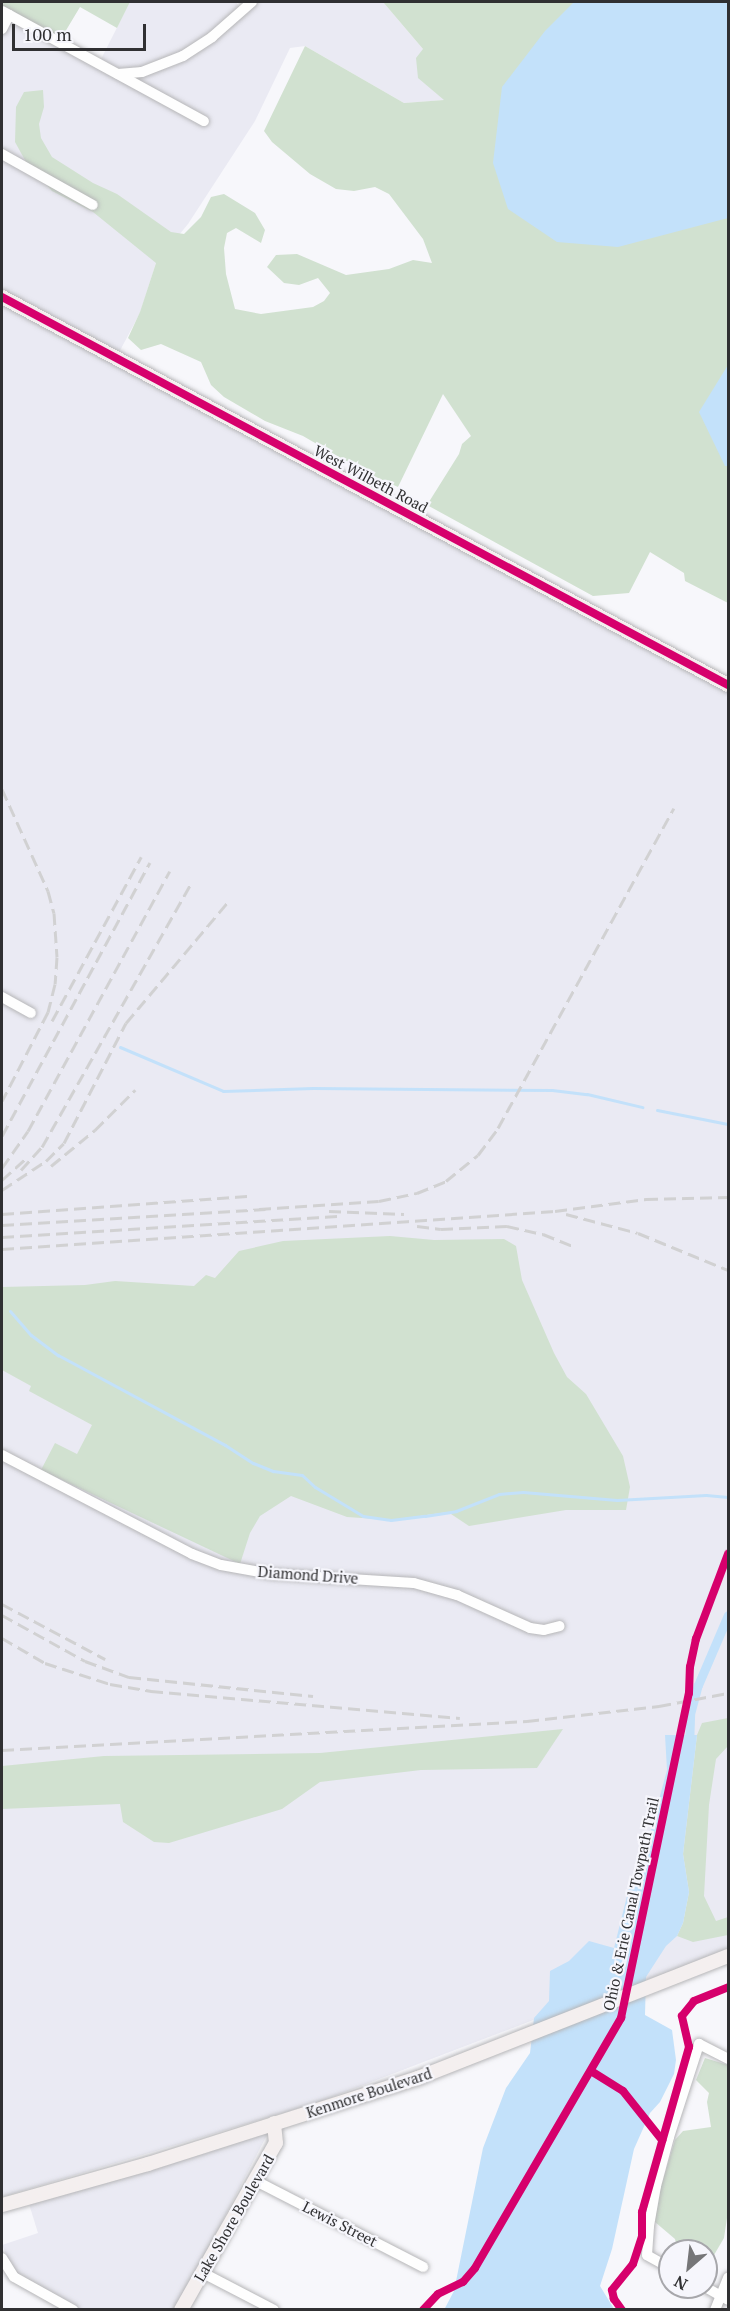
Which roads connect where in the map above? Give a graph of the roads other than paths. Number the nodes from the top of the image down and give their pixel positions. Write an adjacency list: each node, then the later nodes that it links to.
1 (252, 2): 4 (street)
2 (5, 13): 3 (street); 4 (street)
3 (2, 29)
4 (107, 70): 5 (street)
5 (204, 121)
6 (2, 154): 7 (street)
7 (93, 205)
8 (2, 297): 9 (main road, West Wilbeth Road)
9 (729, 685)
10 (2, 997): 11 (street)
11 (31, 1013)
12 (2, 1455): 13 (street, Diamond Drive)
13 (560, 1626)
14 (729, 1956): 16 (main road, Kenmore Boulevard)
15 (729, 2060): 20 (street)
16 (274, 2123): 17 (main road, Lake Shore Boulevard); 18 (main road, Kenmore Boulevard)
17 (256, 2181): 21 (street, Lewis Street); 22 (main road, Lake Shore Boulevard)
18 (2, 2205)
19 (2, 2258): 25 (street)
20 (658, 2261)
21 (423, 2267)
22 (202, 2273): 26 (main road, Lake Shore Boulevard); 27 (street)
23 (729, 2278): 24 (street)
24 (725, 2298): 28 (street)
25 (73, 2310)
26 (182, 2310)
27 (274, 2310)
28 (715, 2310)

